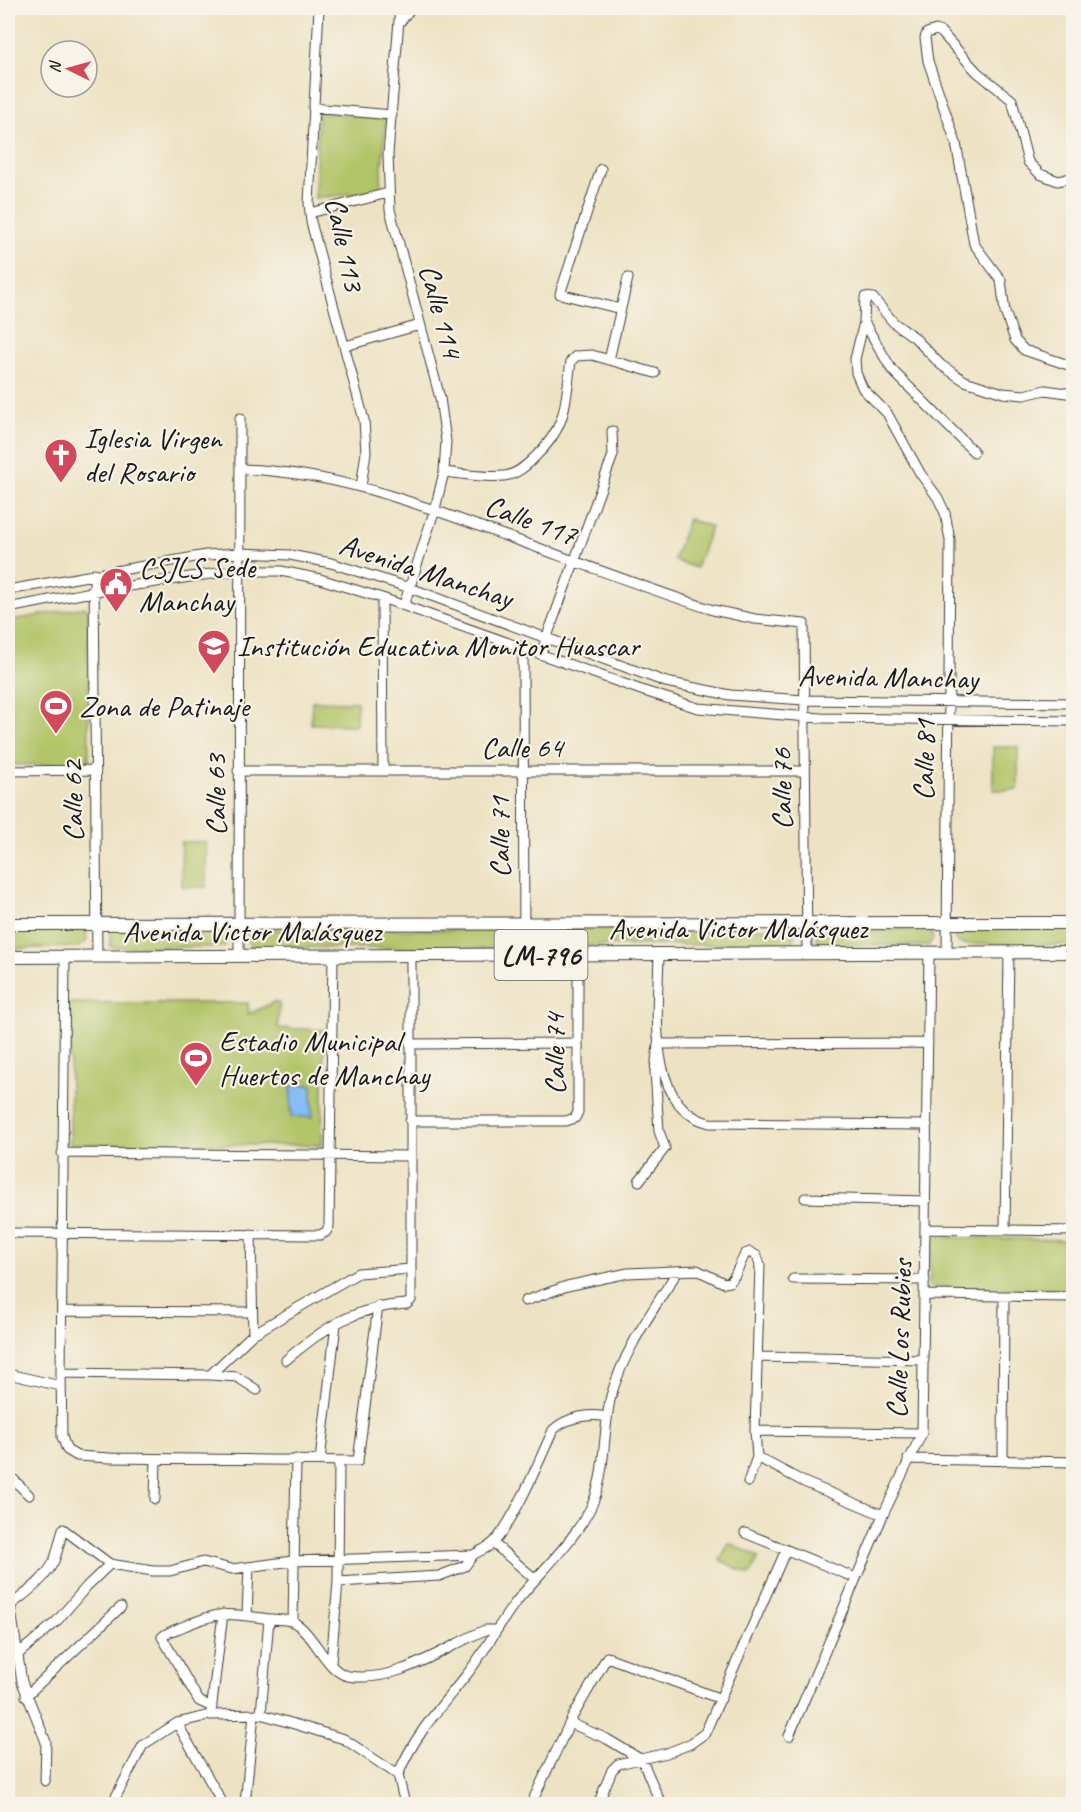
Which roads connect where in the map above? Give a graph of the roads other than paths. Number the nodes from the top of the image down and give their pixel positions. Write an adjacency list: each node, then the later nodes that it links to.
1 (319, 8): 5 (street, Calle 113)
2 (400, 8): 4 (street, Calle 114)
3 (411, 8): 4 (street)
4 (399, 24): 6 (street, Calle 114)
5 (313, 108): 6 (street); 10 (street, Calle 113)
6 (392, 115): 9 (street, Calle 114)
7 (601, 169): 12 (street)
8 (1074, 177): 17 (street)
9 (388, 193): 10 (street); 14 (street, Calle 114)
10 (310, 213): 15 (street, Calle 113)
11 (628, 278): 12 (street)
12 (621, 309): 16 (street)
13 (864, 322): 19 (street, Calle 81); 22 (street); 42 (street, Calle 81)
14 (420, 325): 15 (street); 24 (street, Calle 114)
15 (345, 346): 25 (street, Calle 113)
16 (609, 360): 18 (street); 24 (street)
17 (1074, 367)
18 (655, 373)
19 (1074, 394)
20 (240, 418): 23 (street, Calle 63)
21 (612, 431): 28 (street)
22 (974, 452)
23 (240, 469): 25 (street, Calle 117); 27 (street, Calle 63)
24 (444, 472): 26 (street, Calle 114)
25 (361, 487): 26 (street, Calle 117)
26 (435, 509): 28 (street, Calle 117); 31 (street, Calle 114)
27 (240, 552): 29 (street, Calle 63); 30 (street, Avenida Manchay); 31 (street, Avenida Manchay)
28 (574, 561): 37 (street, Calle 117); 38 (street)
29 (239, 570): 33 (street, Avenida Manchay); 34 (street, Avenida Manchay); 49 (street, Calle 63)
30 (94, 573): 32 (street, Avenida Manchay); 33 (street, Calle 62)
31 (410, 588): 35 (street, Calle 114); 38 (street, Avenida Manchay)
32 (8, 590)
33 (95, 591): 36 (street, Avenida Manchay); 47 (street, Calle 62)
34 (382, 598): 35 (street, Avenida Manchay); 50 (street)
35 (404, 605): 39 (street, Avenida Manchay)
36 (8, 608)
37 (804, 624): 41 (street, Calle 76)
38 (547, 637): 40 (street); 41 (street, Avenida Manchay)
39 (523, 646): 40 (street, Avenida Manchay); 51 (street, Calle 71)
40 (541, 653): 44 (street, Avenida Manchay)
41 (805, 700): 42 (street, Avenida Manchay); 44 (street, Calle 76)
42 (949, 702): 43 (street, Avenida Manchay); 45 (street, Calle 81)
43 (1074, 703)
44 (805, 717): 45 (street, Avenida Manchay); 52 (street, Calle 76)
45 (949, 720): 46 (street, Avenida Manchay); 55 (street, Calle 81)
46 (1074, 721)
47 (96, 770): 48 (street); 53 (street, Calle 62)
48 (8, 771)
49 (238, 771): 50 (street, Calle 64); 58 (street, Calle 63)
50 (383, 771): 51 (street, Calle 64)
51 (523, 771): 52 (street, Calle 64); 59 (street, Calle 71)
52 (805, 771): 54 (street, Calle 76)
53 (97, 923): 57 (main road, Avenida Victor Malásquez / LM-796); 58 (main road, Avenida Victor Malásquez / LM-796); 73 (street, Calle 62)
54 (806, 923): 55 (main road, Avenida Victor Malásquez / LM-796); 59 (main road, Avenida Victor Malásquez / LM-796); 64 (street, Calle 76)
55 (946, 923): 56 (main road, Avenida Victor Malásquez / LM-796); 60 (street, Calle 81)
56 (1074, 923)
57 (8, 924)
58 (239, 924): 59 (main road, Avenida Victor Malásquez / LM-796); 68 (street, Calle 63)
59 (524, 924): 70 (street, Calle 71)
60 (946, 952): 61 (main road, Avenida Victor Malásquez / LM-796); 63 (main road, Avenida Victor Malásquez / LM-796)
61 (1009, 952): 62 (main road, Avenida Victor Malásquez / LM-796); 87 (street)
62 (1074, 952)
63 (929, 953): 64 (main road, Avenida Victor Malásquez / LM-796); 75 (street, Calle Los Rubies)
64 (807, 954): 67 (main road, Avenida Victor Malásquez / LM-796)
65 (411, 955): 69 (main road, Avenida Victor Malásquez / LM-796); 70 (main road, Avenida Victor Malásquez / LM-796); 76 (street)
66 (578, 955): 67 (main road, Avenida Victor Malásquez / LM-796); 70 (main road, Avenida Victor Malásquez / LM-796); 74 (street, Calle 74)
67 (659, 955): 77 (street)
68 (240, 956): 69 (main road, Avenida Victor Malásquez / LM-796); 73 (main road, Avenida Victor Malásquez / LM-796)
69 (333, 956): 81 (street)
70 (524, 956)
71 (8, 957): 72 (main road, Avenida Victor Malásquez / LM-796)
72 (64, 957): 73 (main road, Avenida Victor Malásquez / LM-796); 80 (street)
73 (97, 957)
74 (578, 1043): 76 (street); 78 (street, Calle 74)
75 (928, 1043): 77 (street); 79 (street, Calle Los Rubies)
76 (410, 1044): 78 (street)
77 (658, 1044): 79 (street); 83 (street)
78 (410, 1121): 82 (street)
79 (927, 1125): 85 (street, Calle Los Rubies)
80 (63, 1153): 81 (street); 89 (street)
81 (331, 1156): 82 (street); 91 (street)
82 (410, 1156): 92 (street)
83 (639, 1181)
84 (805, 1198): 85 (street)
85 (926, 1201): 86 (street, Calle Los Rubies)
86 (926, 1229): 87 (street); 95 (street, Calle Los Rubies)
87 (1005, 1230): 88 (street)
88 (1074, 1231)
89 (62, 1232): 90 (street); 91 (street); 101 (street)
90 (8, 1233)
91 (251, 1234): 102 (street)
92 (411, 1269): 100 (street); 104 (street)
93 (677, 1272): 99 (street); 105 (street); 115 (street)
94 (793, 1279): 95 (street)
95 (925, 1280): 96 (street, Calle Los Rubies)
96 (925, 1294): 97 (street); 107 (street, Calle Los Rubies)
97 (1004, 1296): 98 (street); 124 (street)
98 (1074, 1297)
99 (525, 1301)
100 (378, 1306): 103 (street); 123 (street)
101 (62, 1311): 102 (street); 109 (street)
102 (252, 1312): 104 (street)
103 (336, 1324): 106 (street); 122 (street)
104 (253, 1334): 108 (street)
105 (759, 1357): 107 (street); 116 (street)
106 (286, 1360)
107 (924, 1360): 117 (street, Calle Los Rubies)
108 (221, 1364): 111 (street); 112 (street)
109 (61, 1373): 111 (street); 113 (street)
110 (8, 1374): 113 (street)
111 (210, 1375): 112 (street)
112 (237, 1377): 114 (street)
113 (61, 1386): 119 (street)
114 (257, 1390)
115 (607, 1417): 132 (street); 140 (street)
116 (755, 1431): 117 (street); 118 (street)
117 (922, 1433): 121 (street, Calle Los Rubies)
118 (757, 1458): 127 (street); 130 (street)
119 (156, 1459): 120 (street); 129 (street)
120 (296, 1459): 122 (street); 136 (street)
121 (908, 1459): 124 (street); 130 (street, Calle Los Rubies)
122 (320, 1460): 123 (street)
123 (339, 1461): 135 (street)
124 (1003, 1461): 125 (street)
125 (1074, 1462)
126 (8, 1474): 128 (street)
127 (748, 1482)
128 (29, 1495)
129 (155, 1499)
130 (883, 1515): 139 (street, Calle Los Rubies)
131 (745, 1533): 133 (street)
132 (493, 1543): 134 (street); 140 (street)
133 (786, 1550): 139 (street); 153 (street)
134 (473, 1554): 135 (street); 141 (street)
135 (339, 1560): 136 (street); 141 (street)
136 (293, 1561): 138 (street); 148 (street)
137 (110, 1564): 138 (street); 143 (street); 150 (street)
138 (249, 1567): 146 (street)
139 (856, 1578): 158 (street, Calle Los Rubies)
140 (535, 1579): 149 (street)
141 (338, 1582): 151 (street)
142 (8, 1591): 143 (street)
143 (11, 1605): 150 (street)
144 (121, 1607): 152 (street)
145 (224, 1614): 146 (street); 154 (street); 154 (street)
146 (247, 1615): 147 (street)
147 (269, 1619): 148 (street); 155 (street)
148 (293, 1622): 151 (street)
149 (494, 1630): 151 (street); 160 (street)
150 (17, 1655): 152 (street)
151 (331, 1663)
152 (26, 1696): 161 (street)
153 (721, 1699): 157 (street); 159 (street)
154 (211, 1711): 155 (street); 156 (street)
155 (257, 1714): 160 (street); 164 (street)
156 (177, 1723): 162 (street); 163 (street)
157 (570, 1723): 159 (street); 166 (street)
158 (789, 1736)
159 (642, 1760): 167 (street); 168 (street)
160 (399, 1775): 165 (street)
161 (45, 1781)
162 (222, 1802)
163 (112, 1804)
164 (245, 1804)
165 (405, 1804)
166 (531, 1804)
167 (598, 1804)
168 (661, 1804)

